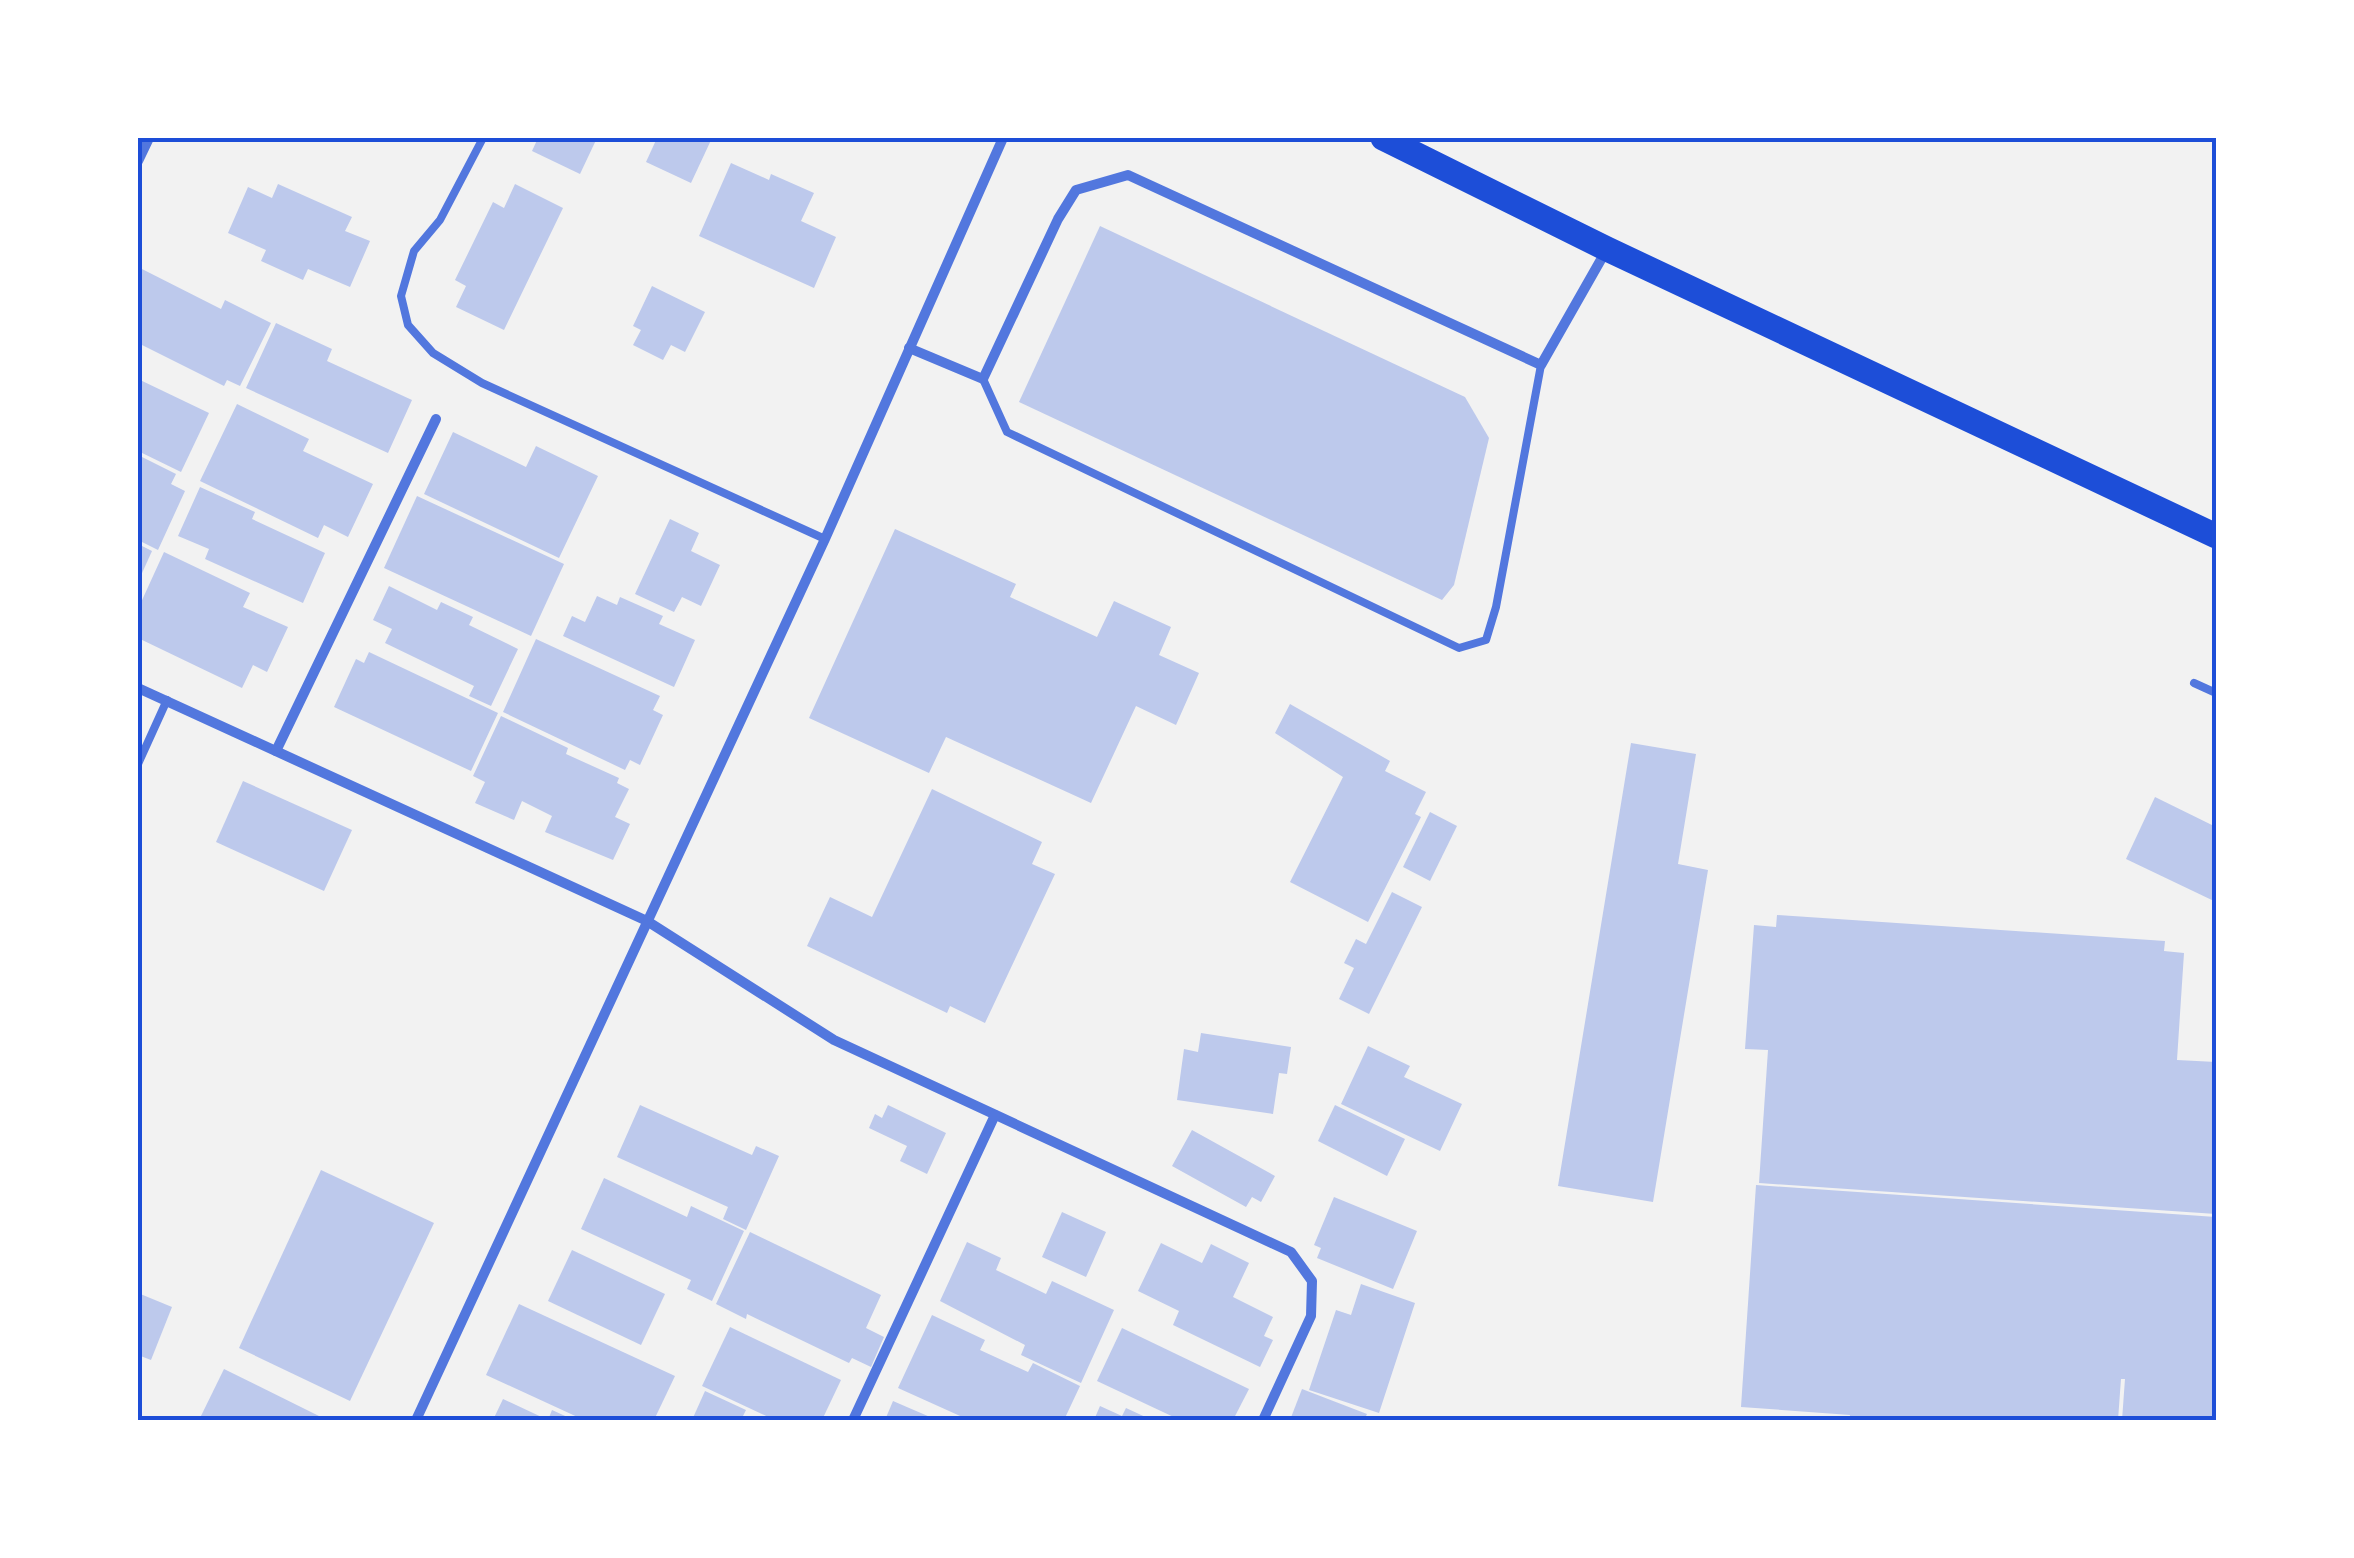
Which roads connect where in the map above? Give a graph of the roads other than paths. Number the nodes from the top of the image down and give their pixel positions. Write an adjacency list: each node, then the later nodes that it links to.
1 (149, 138): 5 (street)
2 (483, 138): 12 (lane)
3 (1002, 138): 7 (street)
4 (1383, 138): 6 (main road)
5 (138, 161)
6 (1607, 248): 8 (street); 11 (main road)
7 (909, 348): 9 (street); 12 (street)
8 (1542, 365): 9 (street); 9 (lane)
9 (983, 379)
10 (436, 419): 17 (street)
11 (2216, 536)
12 (825, 539): 19 (street)
13 (2194, 683): 15 (lane)
14 (138, 688): 16 (street)
15 (2216, 693)
16 (167, 700): 17 (street); 18 (lane)
17 (276, 751): 19 (street)
18 (138, 764)
19 (647, 921): 20 (street); 21 (street)
20 (995, 1115): 22 (street); 23 (street)
21 (416, 1420)
22 (853, 1420)
23 (1263, 1420)

